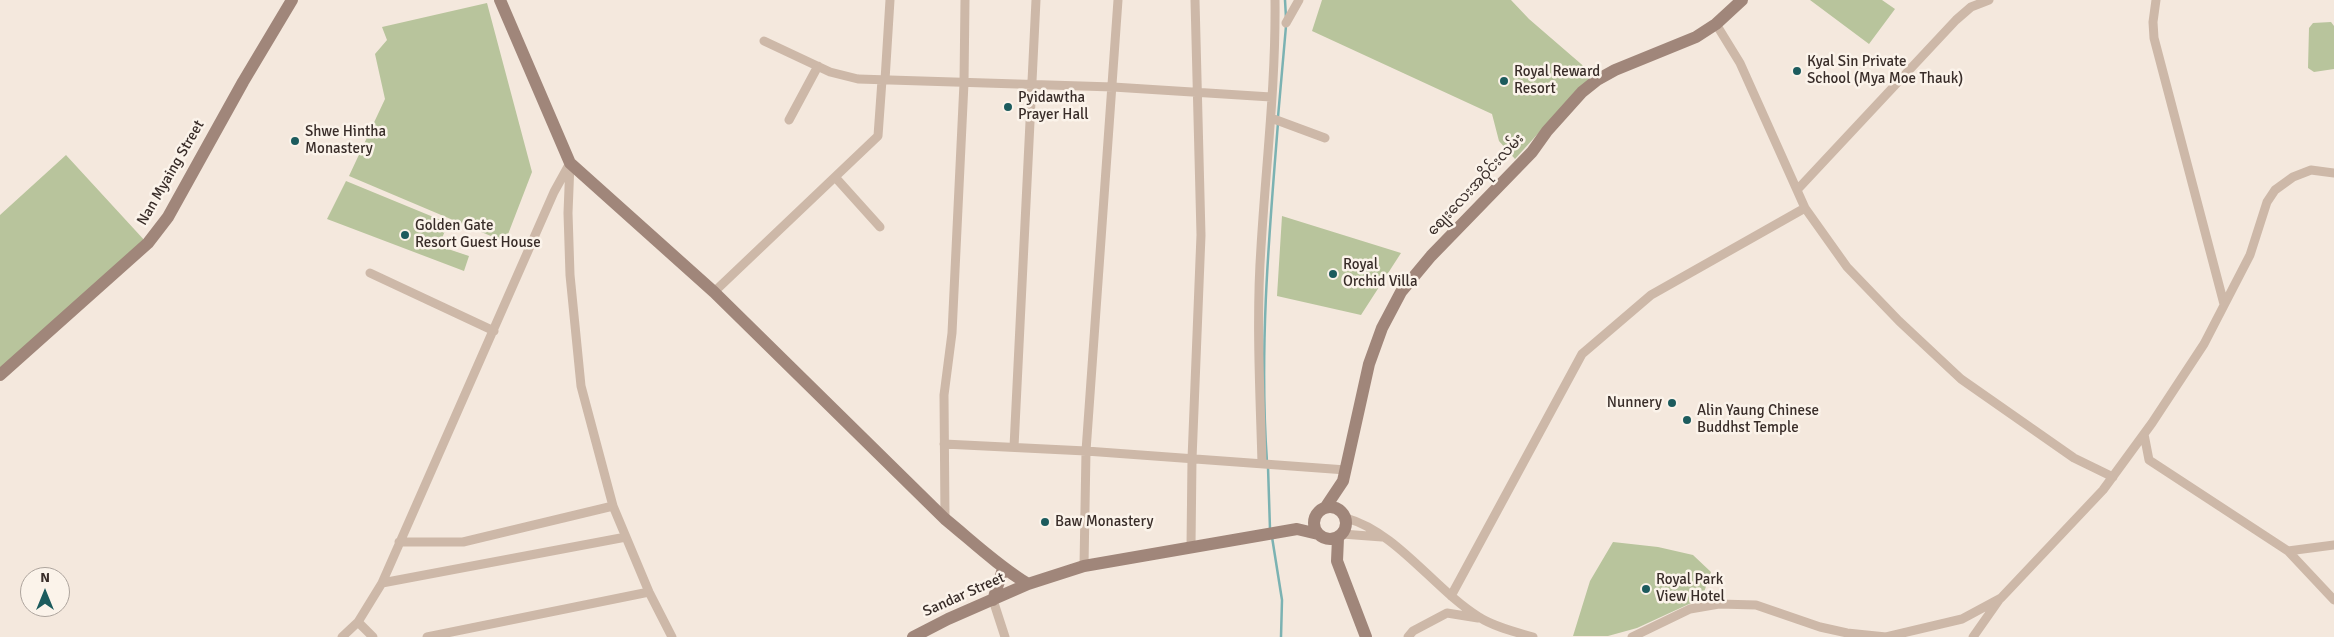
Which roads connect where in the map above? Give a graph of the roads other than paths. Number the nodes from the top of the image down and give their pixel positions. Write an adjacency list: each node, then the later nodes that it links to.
1 (292, 0): 36 (street, Nan Myaing Street)
2 (500, 0): 26 (street)
3 (890, 0): 17 (street)
4 (965, 0): 18 (street)
5 (1036, 0): 19 (street)
6 (1118, 0): 20 (street)
7 (1195, 0): 21 (street)
8 (1275, 0): 22 (street)
9 (1299, 0): 13 (street)
10 (1742, 0): 14 (street, စျေးလေးအဝိုင်းလမ်း)
11 (1989, 0): 29 (street)
12 (2157, 1): 34 (street)
13 (1286, 23)
14 (1716, 24): 29 (street); 43 (street, စျေးလေးအဝိုင်းလမ်း)
15 (764, 41): 16 (street)
16 (818, 66): 17 (street); 24 (street)
17 (883, 80): 18 (street); 28 (street)
18 (964, 83): 19 (street); 38 (street)
19 (1031, 85): 20 (street); 39 (street)
20 (1114, 87): 21 (street); 40 (street)
21 (1198, 92): 22 (street); 41 (street)
22 (1271, 97): 23 (street)
23 (1271, 118): 25 (street); 42 (street)
24 (789, 120)
25 (1326, 138)
26 (570, 163): 33 (street); 35 (street); 45 (street)
27 (2334, 173): 34 (street)
28 (835, 177): 31 (street); 33 (street)
29 (1797, 190): 30 (street)
30 (1805, 208): 44 (street); 65 (street)
31 (880, 227)
32 (370, 273): 35 (street)
33 (714, 292): 49 (street)
34 (2224, 304): 37 (street)
35 (494, 331): 55 (street)
36 (0, 375)
37 (2144, 434): 44 (street); 58 (street)
38 (944, 444): 39 (street); 49 (street)
39 (1014, 447): 40 (street)
40 (1086, 451): 41 (street); 60 (street)
41 (1192, 459): 42 (street); 57 (street)
42 (1262, 463): 43 (street)
43 (1344, 476): 46 (street); 47 (street)
44 (2113, 477): 66 (street)
45 (613, 506): 53 (street); 55 (street)
46 (1325, 508): 47 (street); 48 (street)
47 (1345, 516): 52 (street); 54 (street)
48 (1315, 517): 50 (street); 51 (street)
49 (945, 520): 61 (street)
50 (1297, 529): 51 (street); 57 (street, Sandar Street)
51 (1320, 535): 52 (street); 59 (street)
52 (1340, 536): 54 (street); 59 (street)
53 (626, 537): 62 (street); 64 (street)
54 (1382, 537): 65 (street)
55 (399, 542): 62 (street)
56 (2334, 545): 58 (street)
57 (1191, 546): 60 (street, Sandar Street)
58 (2288, 551): 68 (street)
59 (1337, 561): 78 (street)
60 (1084, 566): 63 (street, Sandar Street)
61 (1003, 569): 63 (street); 67 (street)
62 (382, 583): 70 (street)
63 (1028, 584): 67 (street, Sandar Street)
64 (649, 592): 74 (street); 75 (street)
65 (1451, 596): 69 (street)
66 (2001, 598): 71 (street); 82 (street)
67 (993, 600): 76 (street, Sandar Street); 77 (street)
68 (2334, 600)
69 (1480, 618): 79 (street); 80 (street)
70 (358, 622): 72 (street); 73 (street)
71 (1849, 635): 81 (street)
72 (342, 637)
73 (373, 637)
74 (427, 637)
75 (672, 637)
76 (913, 637)
77 (1005, 637)
78 (1366, 637)
79 (1408, 637)
80 (1532, 637)
81 (1632, 637)
82 (1973, 637)

